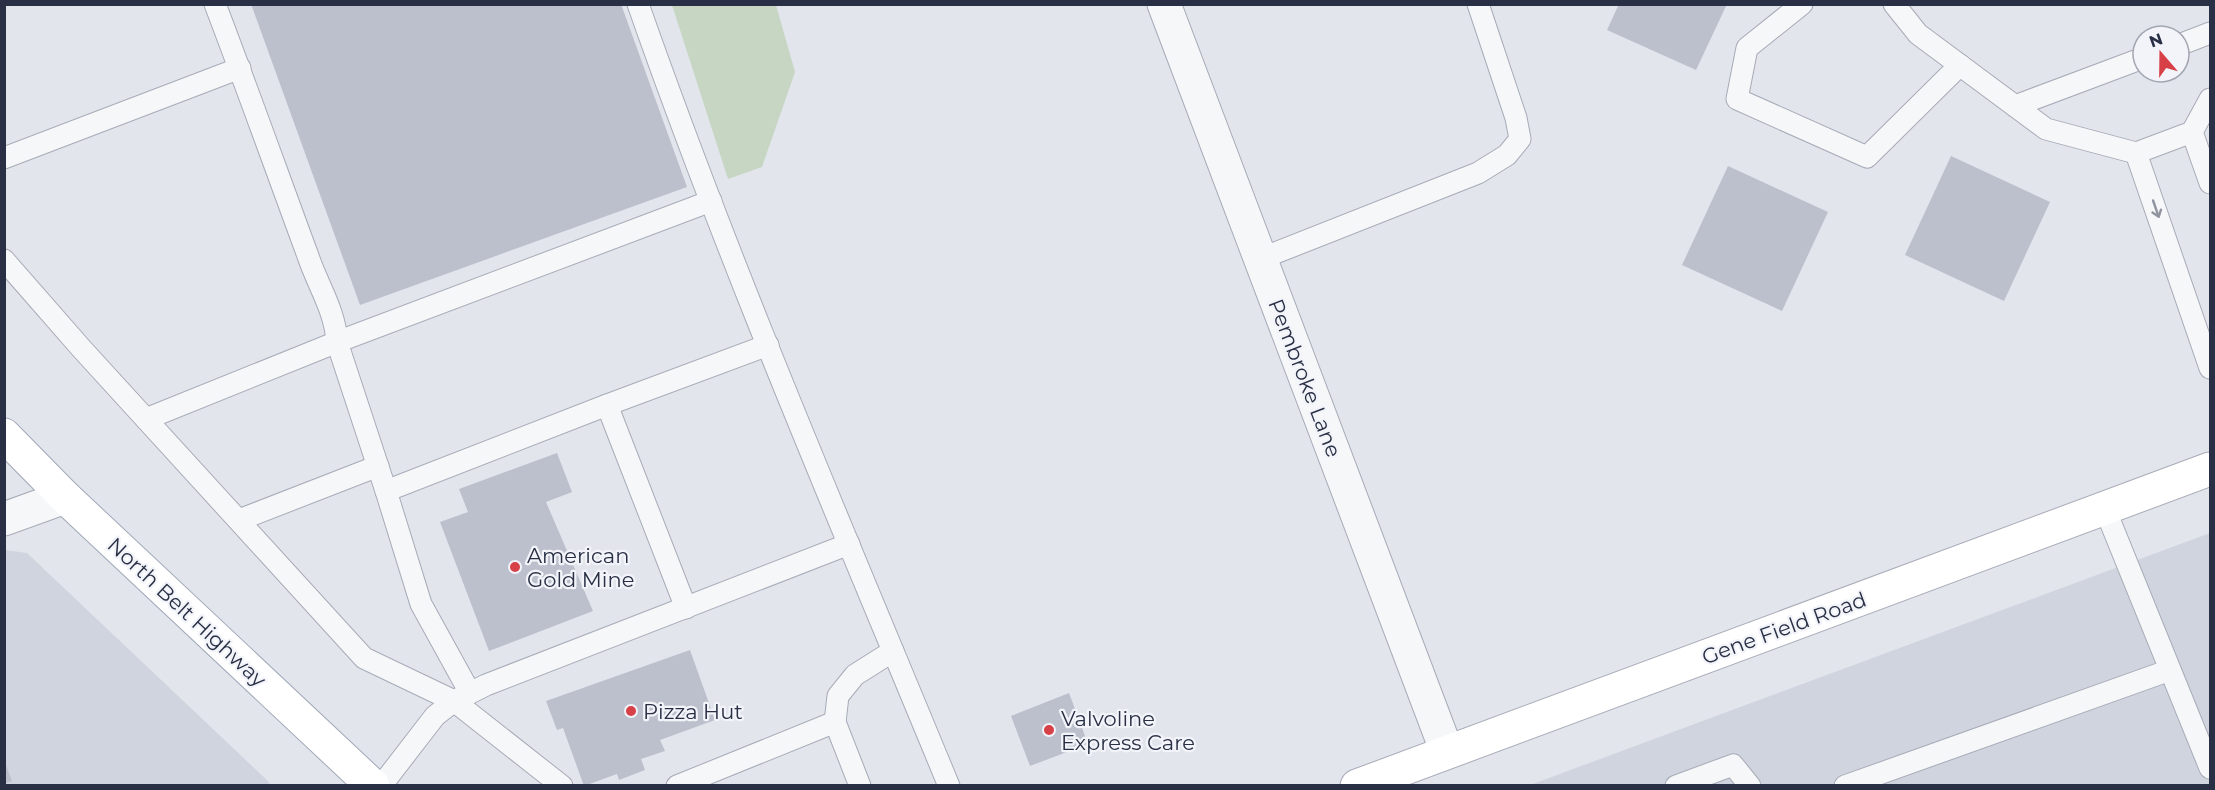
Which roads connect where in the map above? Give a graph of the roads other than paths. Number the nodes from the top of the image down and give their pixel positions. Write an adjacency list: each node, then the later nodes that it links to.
1 (215, 4): 11 (lane)
2 (638, 4): 18 (lane)
3 (1164, 4): 19 (street, Pembroke Lane)
4 (1478, 4): 19 (lane)
5 (1802, 4): 10 (lane)
6 (1894, 4): 10 (lane)
7 (2211, 33): 8 (lane)
8 (2191, 40)
9 (2131, 62): 13 (lane)
10 (1960, 65): 13 (lane)
11 (240, 68): 16 (lane); 21 (lane)
12 (2211, 99): 14 (lane)
13 (2015, 106): 15 (lane)
14 (2192, 132): 15 (lane); 17 (lane)
15 (2136, 153): 23 (lane, one-way to 23)
16 (4, 158)
17 (2211, 183)
18 (711, 201): 21 (lane); 22 (lane)
19 (1260, 259): 40 (street, Pembroke Lane)
20 (4, 260): 25 (lane)
21 (337, 342): 25 (lane); 27 (lane)
22 (768, 345): 24 (lane); 34 (lane)
23 (2211, 368)
24 (608, 405): 29 (lane); 35 (lane)
25 (146, 419): 33 (lane)
26 (4, 435): 30 (street, North Belt Highway)
27 (378, 466): 29 (lane); 33 (lane)
28 (2211, 469): 31 (street, Gene Field Road)
29 (386, 491): 38 (lane)
30 (65, 497): 32 (street); 42 (street, North Belt Highway)
31 (2105, 509): 37 (lane); 40 (street, Gene Field Road)
32 (4, 519)
33 (239, 520): 38 (lane)
34 (849, 544): 35 (lane); 36 (lane)
35 (686, 608): 38 (lane)
36 (893, 651): 39 (lane); 47 (lane)
37 (2170, 670): 41 (lane); 51 (lane)
38 (462, 697): 43 (lane); 44 (lane)
39 (835, 722): 45 (lane); 46 (lane)
40 (1447, 752): 48 (street, Gene Field Road)
41 (2211, 768)
42 (373, 786)
43 (381, 786)
44 (562, 786)
45 (677, 786)
46 (860, 786)
47 (949, 786)
48 (1357, 786)
49 (1676, 786): 50 (lane)
50 (1750, 786)
51 (1845, 786)

